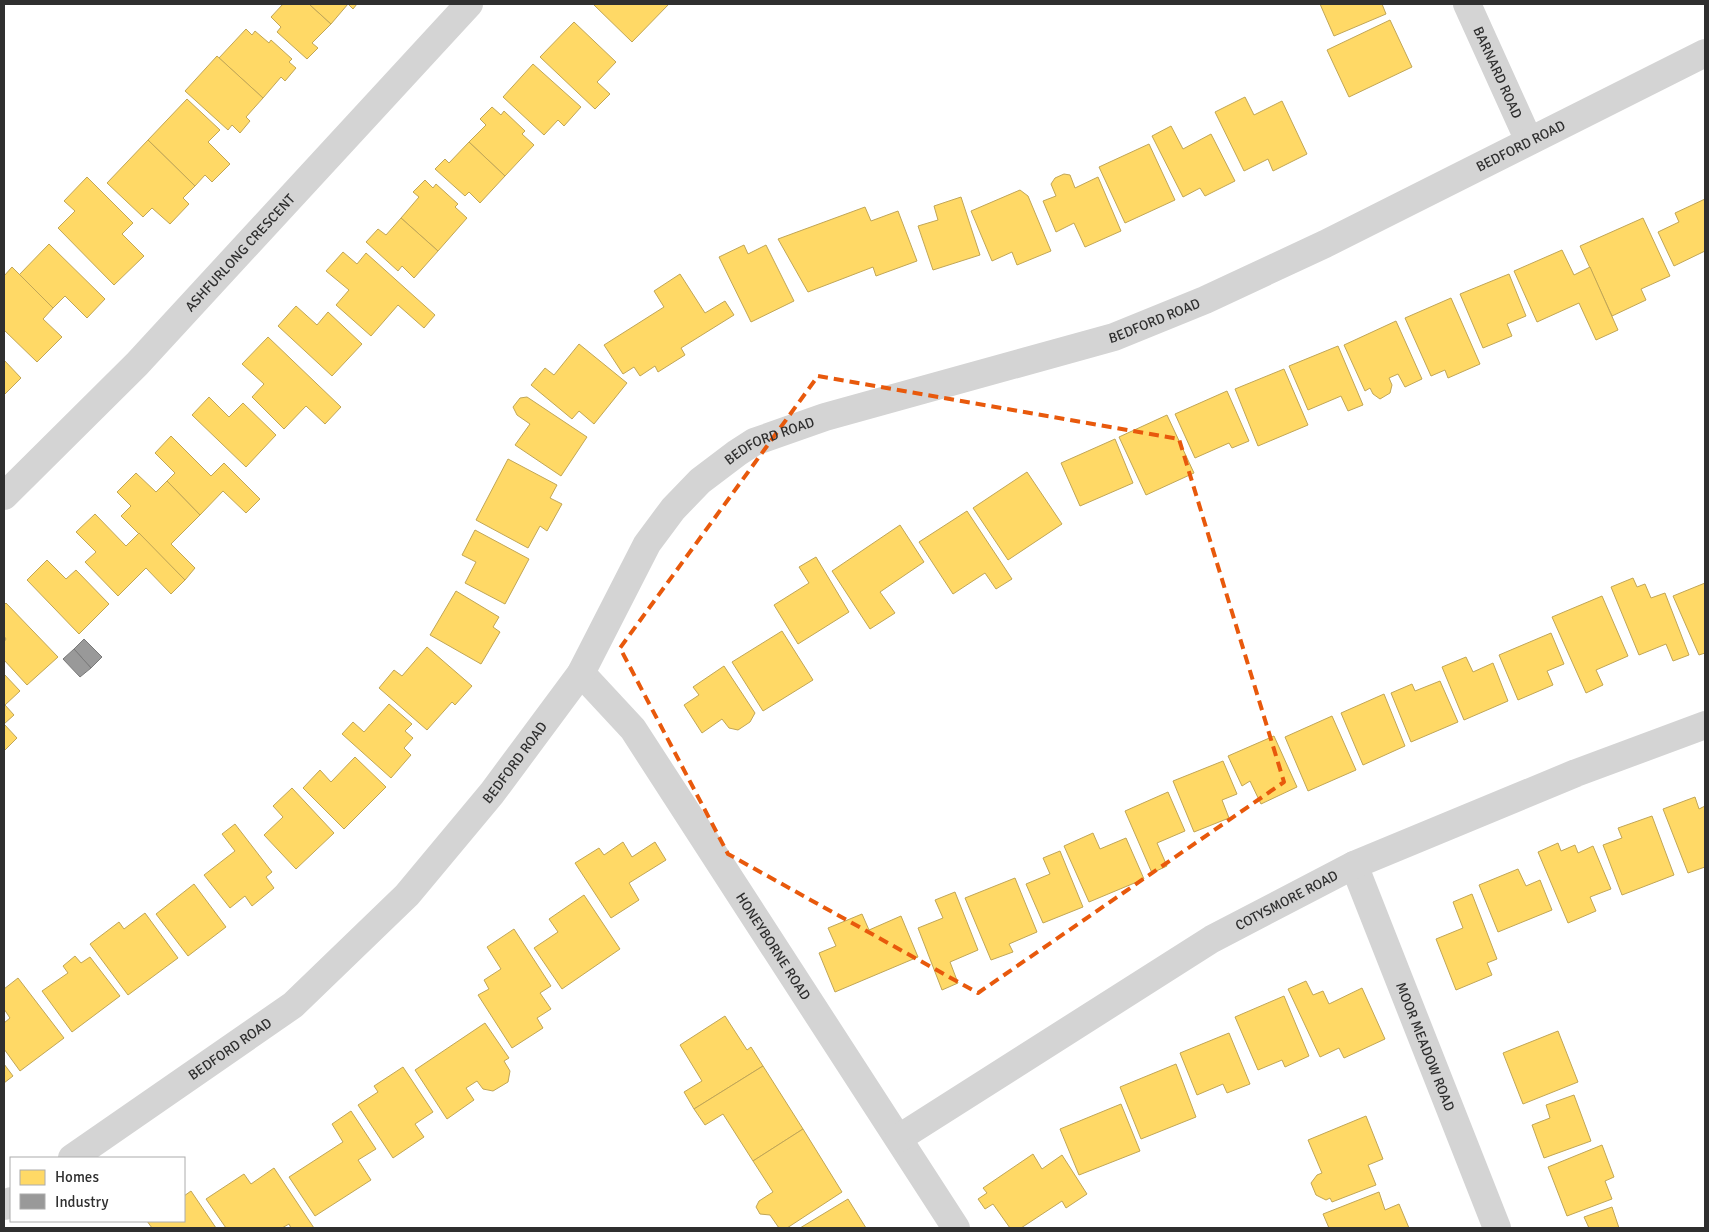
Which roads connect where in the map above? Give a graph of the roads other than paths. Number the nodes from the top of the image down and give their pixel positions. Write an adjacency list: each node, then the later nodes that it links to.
1 (470, 4): 5 (street, ASHFURLONG CRESCENT)
2 (1467, 4): 4 (street, BARNARD ROAD)
3 (1705, 53): 4 (street, BEDFORD ROAD)
4 (1529, 141): 6 (street, BEDFORD ROAD)
5 (4, 496)
6 (581, 674): 9 (street, HONEYBORNE ROAD); 10 (street, BEDFORD ROAD)
7 (1705, 725): 8 (street, COTYSMORE ROAD)
8 (1354, 865): 9 (street, COTYSMORE ROAD); 12 (street, MOOR MEADOW ROAD)
9 (899, 1138): 11 (street, HONEYBORNE ROAD)
10 (73, 1157)
11 (956, 1228)
12 (1497, 1228)

